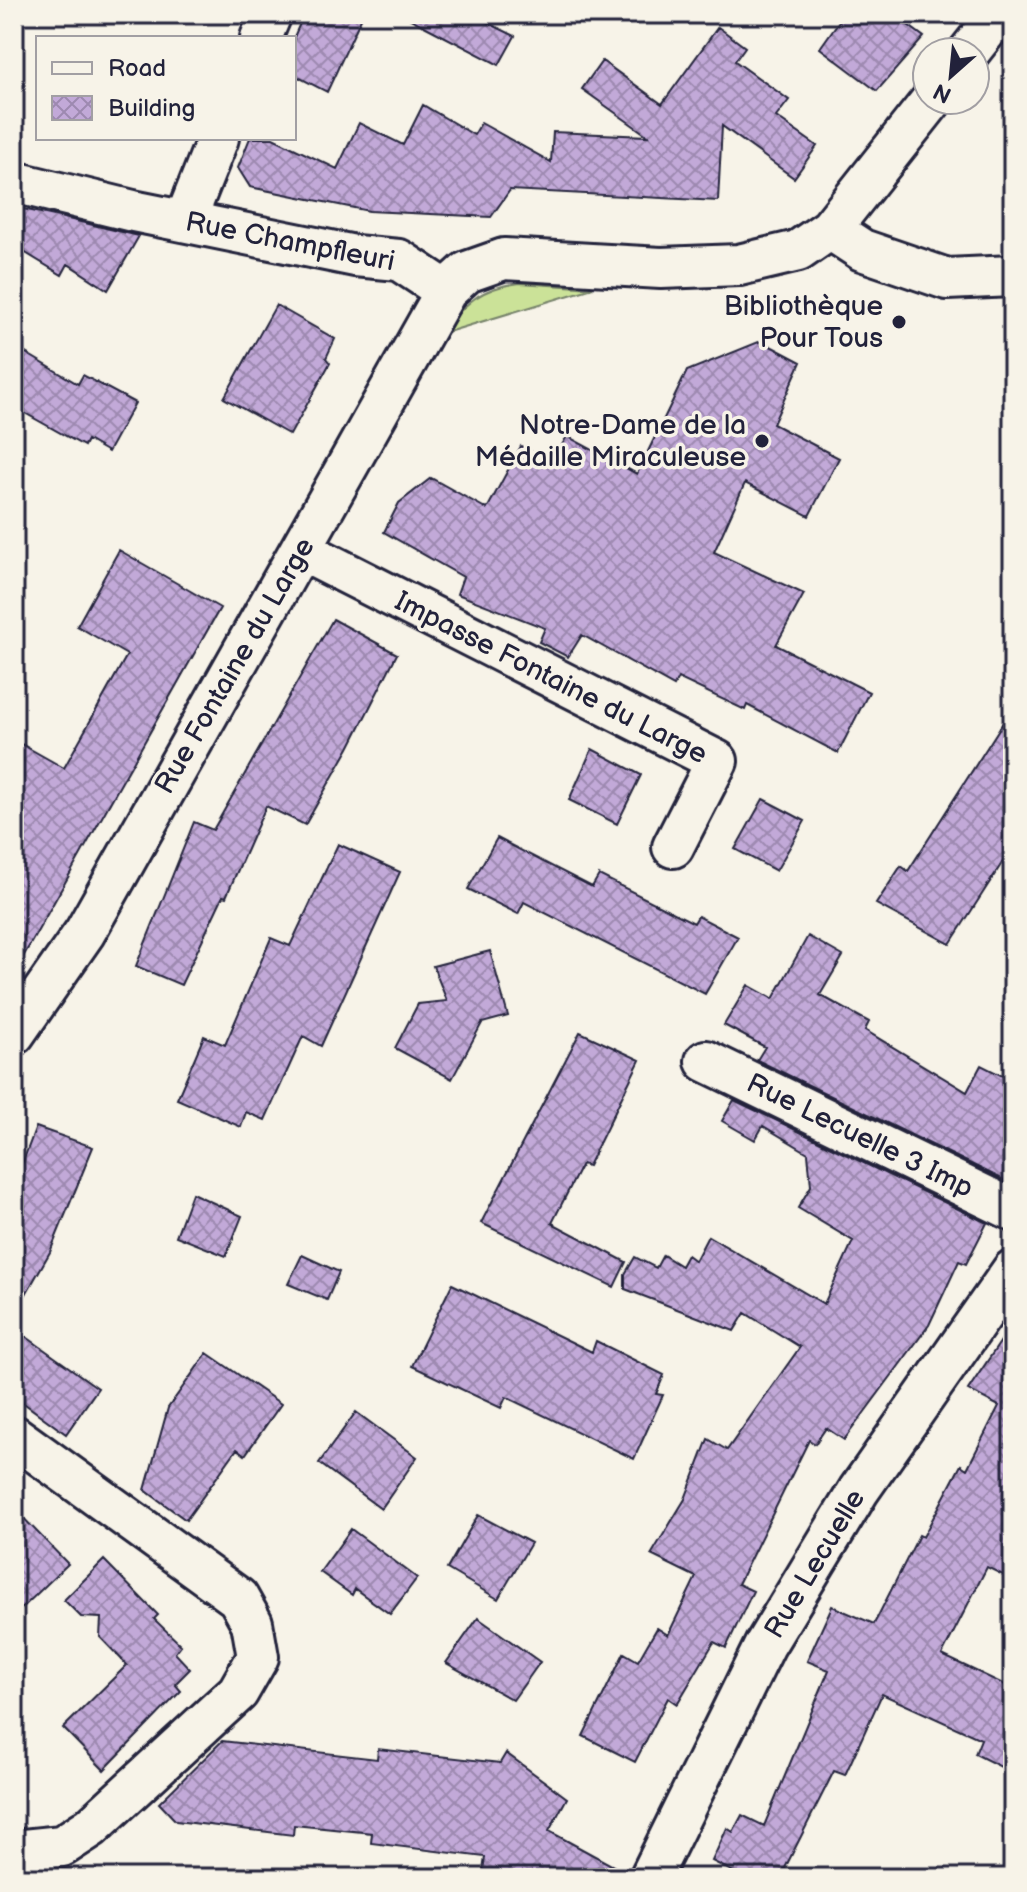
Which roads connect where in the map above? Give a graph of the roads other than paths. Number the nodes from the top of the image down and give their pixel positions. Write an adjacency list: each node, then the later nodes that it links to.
1 (271, 14): 3 (street)
2 (999, 14): 4 (street)
3 (262, 36)
4 (982, 36)
5 (919, 116): 9 (street)
6 (217, 140): 8 (street)
7 (14, 182): 8 (street, Rue Champfleuri)
8 (185, 221): 11 (street, Rue Champfleuri)
9 (830, 229): 10 (street); 11 (street)
10 (1013, 276)
11 (446, 291): 12 (street, Rue Fontaine du Large)
12 (301, 550): 13 (street, Impasse Fontaine du Large); 14 (street, Rue Fontaine du Large)
13 (673, 847)
14 (14, 1034)
15 (706, 1061): 16 (street, Rue Lecuelle 3 Imp)
16 (1013, 1210)
17 (1013, 1270): 20 (street, Rue Lecuelle)
18 (14, 1436): 19 (street)
19 (14, 1851)
20 (650, 1878)

